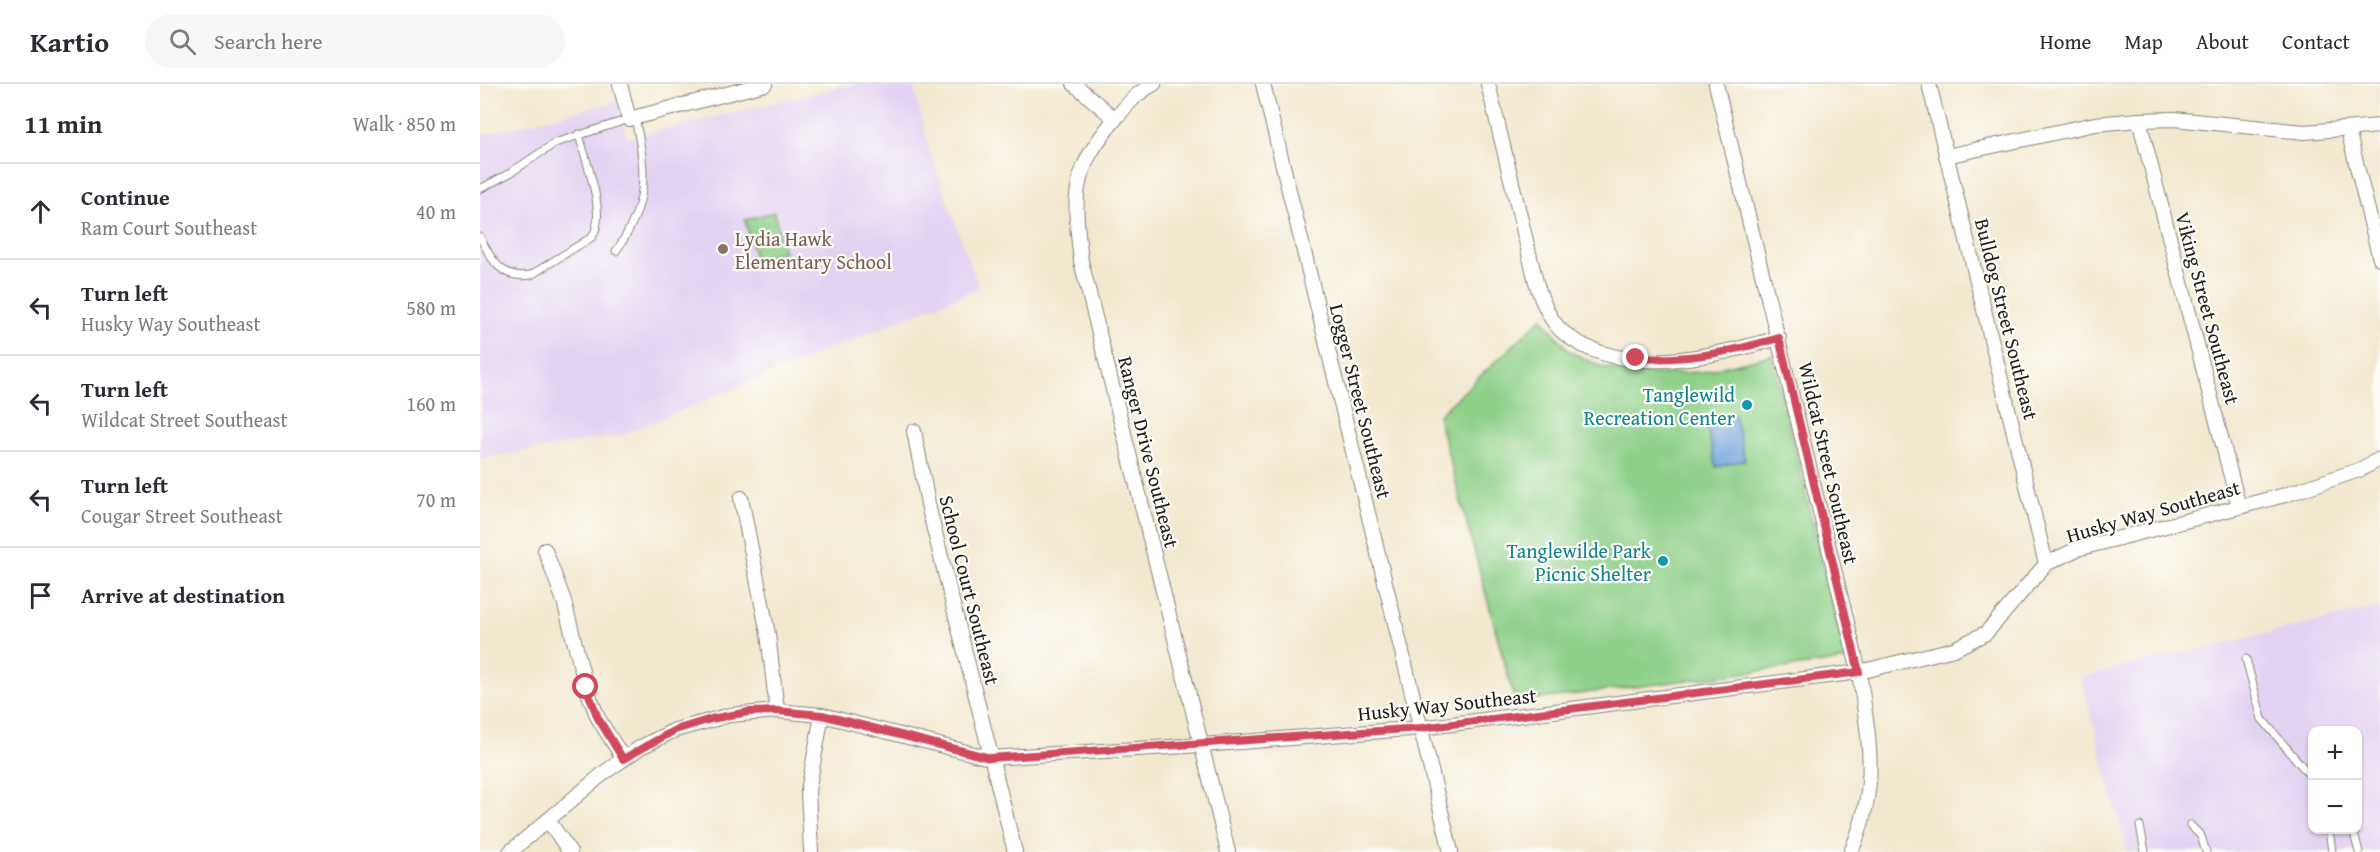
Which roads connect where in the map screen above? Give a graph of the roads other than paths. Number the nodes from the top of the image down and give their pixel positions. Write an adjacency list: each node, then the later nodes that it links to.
1 (620, 84): 9 (street)
2 (765, 84): 9 (street)
3 (1074, 84): 10 (street)
4 (1154, 84): 10 (street, Ranger Drive Southeast)
5 (1263, 84): 31 (street, Logger Street Southeast)
6 (1488, 84): 20 (street)
7 (1716, 84): 20 (street, Wildcat Street Southeast)
8 (1929, 84): 15 (street, Bulldog Street Southeast)
9 (632, 118): 14 (lane); 18 (lane)
10 (1115, 119): 32 (street, Ranger Drive Southeast)
11 (2139, 120): 13 (street); 15 (street); 24 (street, Viking Street Southeast)
12 (2380, 126): 13 (street)
13 (2348, 130): 19 (street)
14 (579, 134): 16 (lane); 17 (lane)
15 (1946, 156): 26 (street, Bulldog Street Southeast)
16 (480, 189)
17 (480, 237)
18 (616, 251)
19 (2380, 259)
20 (1779, 338): 28 (street, Wildcat Street Southeast)
21 (914, 431): 33 (street, School Court Southeast)
22 (2380, 459): 24 (street, Husky Way Southeast)
23 (741, 498): 29 (street)
24 (2239, 507): 26 (street, Husky Way Southeast)
25 (545, 550): 34 (street)
26 (2046, 564): 28 (street, Husky Way Southeast)
27 (2246, 659): 35 (lane)
28 (1859, 672): 31 (street, Husky Way Southeast); 47 (street, Wildcat Street Southeast)
29 (777, 711): 30 (street, Husky Way Southeast); 34 (street, Husky Way Southeast)
30 (822, 715): 33 (street, Husky Way Southeast); 43 (street)
31 (1421, 728): 32 (street, Husky Way Southeast); 46 (street, Logger Street Southeast)
32 (1202, 745): 33 (street, Husky Way Southeast); 45 (street, Ranger Drive Southeast)
33 (990, 758): 44 (street, School Court Southeast)
34 (623, 759): 36 (street, Husky Way Southeast)
35 (2308, 772)
36 (548, 820): 41 (street, Husky Way Southeast); 42 (street)
37 (2190, 825): 49 (lane)
38 (2139, 826): 48 (lane)
39 (2330, 834): 50 (lane)
40 (2354, 834): 51 (lane)
41 (510, 852)
42 (570, 852)
43 (811, 852)
44 (1015, 852)
45 (1228, 852)
46 (1451, 852)
47 (1851, 852)
48 (2145, 852)
49 (2206, 852)
50 (2332, 852)
51 (2359, 852)

